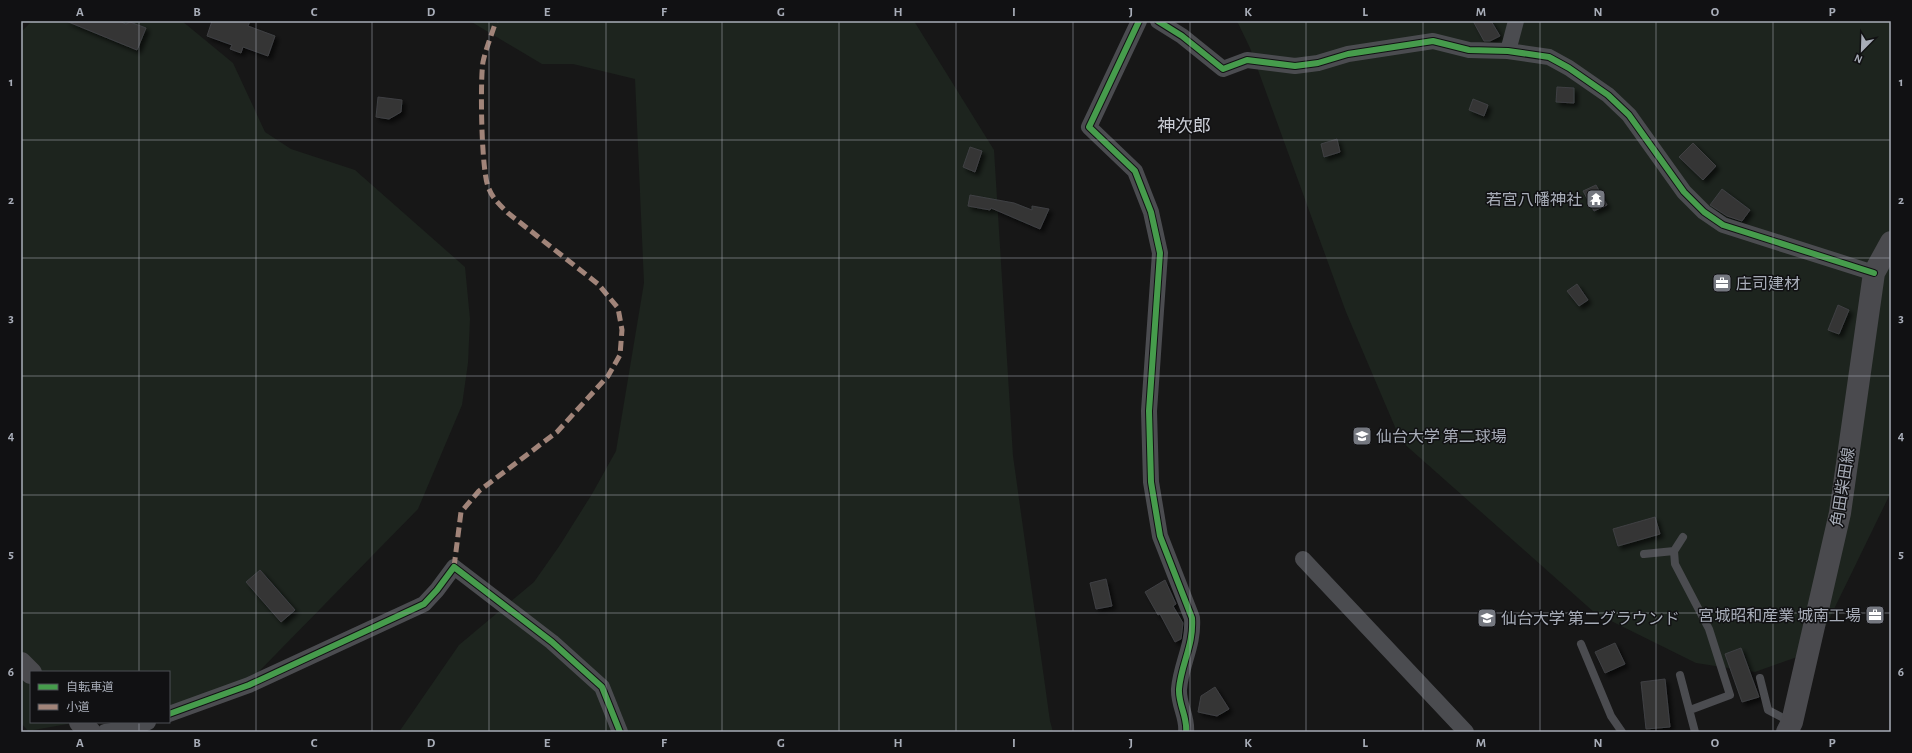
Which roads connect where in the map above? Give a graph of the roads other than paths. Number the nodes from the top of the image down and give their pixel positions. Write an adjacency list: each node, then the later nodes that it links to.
1 (1139, 21): 24 (street)
2 (1158, 21): 4 (street)
3 (1516, 21): 4 (street)
4 (1508, 51): 6 (street)
5 (1891, 242): 6 (main road, 角田柴田線)
6 (1874, 273): 20 (main road, 角田柴田線)
7 (1683, 537): 8 (lane)
8 (1674, 552): 9 (lane); 16 (lane)
9 (1644, 554)
10 (1303, 559): 25 (street)
11 (1581, 644): 26 (lane)
12 (21, 663): 13 (main road)
13 (30, 672)
14 (1680, 675): 16 (lane)
15 (1760, 678): 20 (lane)
16 (1690, 710): 27 (lane)
17 (170, 714): 23 (street)
18 (81, 723): 21 (main road)
19 (146, 723): 22 (street)
20 (1789, 727)
21 (90, 732)
22 (104, 732)
23 (620, 732)
24 (1186, 732)
25 (1466, 732)
26 (1622, 732)
27 (1695, 732)

